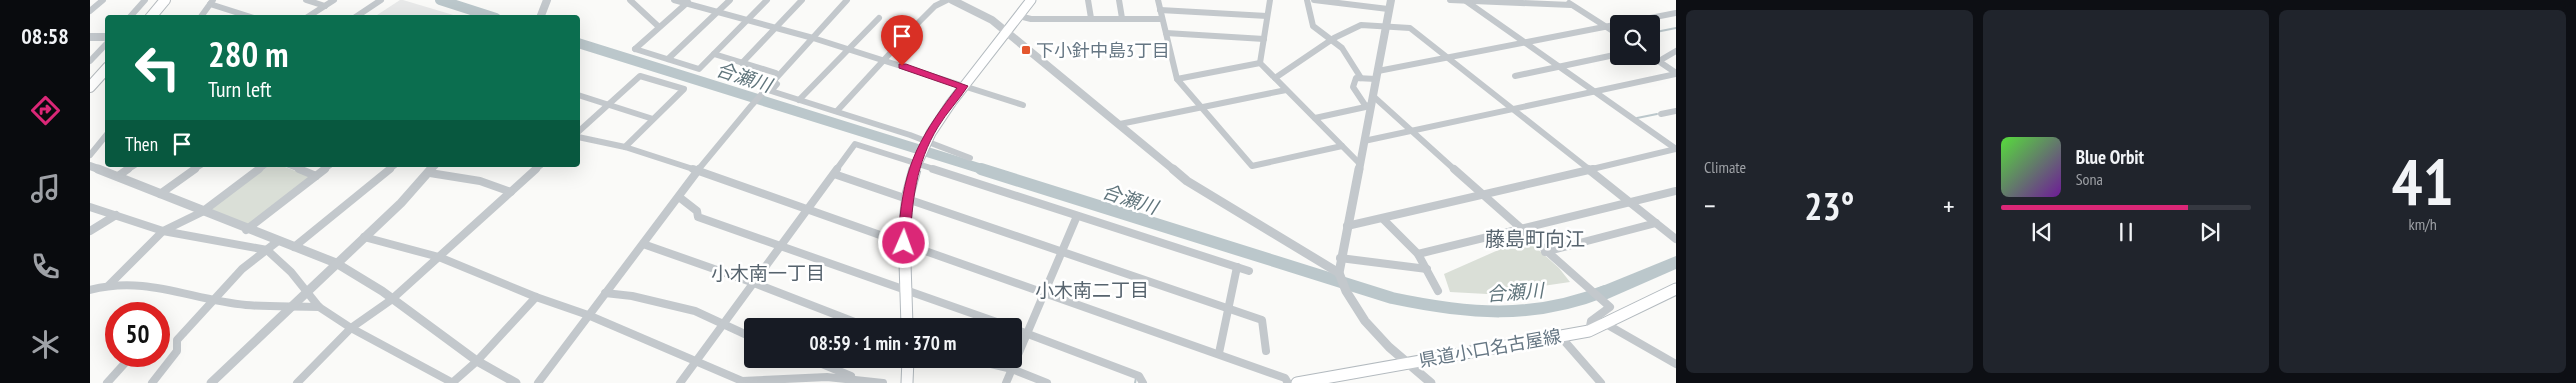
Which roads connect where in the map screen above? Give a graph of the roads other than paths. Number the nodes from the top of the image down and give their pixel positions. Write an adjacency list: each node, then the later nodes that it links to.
1 (103, 0): 33 (street)
2 (145, 0): 36 (street)
3 (165, 0): 37 (main road)
4 (306, 0): 30 (street)
5 (334, 0): 30 (street)
6 (381, 0): 41 (street)
7 (547, 0): 42 (street)
8 (630, 0): 52 (street)
9 (674, 0): 28 (street)
10 (730, 0): 34 (street)
11 (767, 0): 49 (street)
12 (802, 0): 53 (street)
13 (847, 0): 59 (street)
14 (947, 0): 70 (street)
15 (952, 0): 55 (street)
16 (1032, 0): 43 (main road)
17 (1088, 0): 46 (street)
18 (1119, 0): 47 (street)
19 (1158, 0): 32 (street)
20 (1270, 0): 44 (street)
21 (1307, 0): 60 (street)
22 (1314, 0): 31 (street)
23 (1390, 0): 31 (street)
24 (1450, 0): 26 (street)
25 (1565, 0): 29 (street)
26 (1466, 1): 29 (street); 62 (street)
27 (212, 2): 38 (street); 39 (street)
28 (688, 2): 34 (street); 52 (street)
29 (1571, 5): 51 (street)
30 (325, 6): 40 (street)
31 (1388, 9): 50 (street)
32 (1160, 10): 44 (street); 48 (street)
33 (90, 11)
34 (718, 12): 49 (street); 69 (street)
35 (1676, 14): 51 (street)
36 (132, 15)
37 (152, 15)
38 (202, 15)
39 (246, 15)
40 (311, 15)
41 (358, 15)
42 (541, 15)
43 (1019, 16): 46 (street); 55 (main road)
44 (1268, 16): 61 (street)
45 (879, 18): 64 (street)
46 (1091, 18): 47 (street)
47 (1122, 18): 48 (street)
48 (1162, 18): 56 (street)
49 (748, 20): 53 (street); 66 (street)
50 (1385, 26): 60 (street); 68 (street); 81 (street)
51 (1605, 26): 54 (street); 62 (street)
52 (659, 27): 69 (street)
53 (775, 28): 59 (street); 74 (street)
54 (1610, 30)
55 (1007, 31): 86 (main road); 103 (street)
56 (1166, 33): 61 (street); 85 (street)
57 (90, 37): 58 (street)
58 (105, 37)
59 (813, 38): 64 (street); 76 (street)
60 (1334, 38): 83 (street); 84 (street)
61 (1264, 39): 75 (street)
62 (1526, 42): 68 (street); 77 (street)
63 (105, 45): 72 (street)
64 (848, 49): 70 (street); 92 (street)
65 (1676, 51): 71 (street)
66 (714, 54): 69 (street); 74 (street)
67 (1610, 56): 77 (street)
68 (1448, 58): 81 (street); 97 (street)
69 (668, 59)
70 (884, 60): 86 (street); 99 (street)
71 (1660, 60)
72 (90, 61)
73 (1660, 62): 80 (street)
74 (742, 63): 79 (street)
75 (1260, 63): 83 (street); 85 (street)
76 (791, 64): 92 (street); 125 (street)
77 (1561, 67): 82 (street); 89 (street)
78 (105, 70): 87 (main road)
79 (776, 73)
80 (1676, 73): 89 (street)
81 (1377, 75): 84 (street); 91 (street)
82 (1515, 76)
83 (1275, 78): 88 (street)
84 (1361, 78): 96 (street)
85 (1177, 79): 95 (street)
86 (963, 86): 94 (street); 148 (main road, bridge)
87 (90, 87)
88 (1286, 90): 95 (street); 101 (street)
89 (1596, 92): 97 (street); 111 (street)
90 (580, 96): 93 (street)
91 (1373, 96): 96 (street); 105 (street)
92 (799, 100): 99 (street)
93 (607, 104): 102 (street); 102 (street); 104 (street)
94 (1023, 105)
95 (1200, 106): 103 (street); 109 (street)
96 (1370, 106): 101 (street); 108 (street)
97 (1513, 110): 105 (street); 124 (street)
98 (1676, 111): 100 (street)
99 (837, 112): 113 (street)
100 (1661, 114)
101 (1315, 118): 109 (street)
102 (653, 119): 110 (street)
103 (1120, 124): 164 (street)
104 (580, 130)
105 (1412, 131): 108 (street); 132 (street)
106 (105, 137): 112 (street)
107 (580, 137): 110 (street)
108 (1364, 142): 114 (street)
109 (1342, 146): 114 (street)
110 (625, 147): 125 (street)
111 (1676, 148): 124 (street)
112 (90, 155)
113 (970, 158)
114 (1360, 164): 142 (street)
115 (90, 166): 127 (street)
116 (132, 167): 127 (street)
117 (198, 167): 131 (street)
118 (262, 167): 137 (street)
119 (295, 167): 128 (street)
120 (327, 167): 128 (street)
121 (392, 167): 153 (street)
122 (539, 167): 130 (street)
123 (432, 169): 130 (street); 147 (street)
124 (1591, 170): 132 (street); 134 (street)
125 (698, 171): 133 (street); 136 (street)
126 (834, 174): 136 (street); 139 (street); 155 (street)
127 (118, 176): 131 (street)
128 (316, 176): 144 (street)
129 (1676, 191): 134 (street)
130 (511, 192): 158 (street)
131 (160, 194): 137 (street)
132 (1483, 196): 140 (street); 143 (street)
133 (679, 197): 151 (street); 152 (street)
134 (1631, 202): 141 (street); 143 (street)
135 (90, 207): 138 (street)
136 (808, 209): 148 (street); 152 (street)
137 (202, 212): 144 (street); 146 (street)
138 (116, 215): 145 (street); 146 (street)
139 (1077, 216): 155 (street); 161 (street)
140 (1384, 219): 142 (street); 157 (street)
141 (1656, 223): 149 (street); 156 (street)
142 (1347, 226): 159 (street)
143 (1518, 228): 156 (street); 157 (street)
144 (246, 230): 150 (street)
145 (90, 231)
146 (163, 231): 154 (street); 166 (street)
147 (364, 237): 158 (street); 160 (street)
148 (904, 237): 171 (main road); 173 (street)
149 (1676, 239)
150 (278, 241): 153 (street); 154 (street)
151 (643, 244): 165 (street); 172 (street)
152 (781, 246): 165 (street); 171 (street)
153 (294, 247): 160 (street)
154 (267, 250): 169 (street); 174 (street)
155 (1062, 251): 173 (street); 179 (street)
156 (1545, 252): 187 (street)
157 (1418, 254): 162 (street)
158 (439, 257): 175 (street); 176 (street)
159 (1340, 258): 162 (street); 164 (street)
160 (336, 263): 169 (street); 176 (street)
161 (1237, 267): 163 (street); 179 (street)
162 (1427, 269): 170 (street)
163 (1249, 271)
164 (1339, 273): 196 (street)
165 (754, 282): 181 (street); 185 (street)
166 (109, 285): 168 (street); 174 (street)
167 (1676, 289): 184 (main road, 県道小口名古屋線)
168 (90, 290)
169 (306, 291): 177 (street); 178 (street)
170 (1438, 291)
171 (906, 292): 182 (main road); 183 (street)
172 (605, 293): 180 (street); 185 (street)
173 (1044, 294): 190 (street); 193 (street)
174 (218, 298): 177 (street); 208 (street)
175 (536, 298): 180 (street); 194 (street)
176 (391, 300): 186 (street); 194 (street)
177 (288, 307): 178 (street); 209 (street)
178 (319, 307): 186 (street)
179 (1228, 307): 192 (street); 193 (street)
180 (588, 315): 195 (street); 213 (street)
181 (844, 318)
182 (907, 318)
183 (986, 318)
184 (1606, 324): 187 (main road, 県道小口名古屋線); 197 (street)
185 (722, 326): 189 (street); 195 (street)
186 (351, 328): 210 (street); 211 (street)
187 (1589, 331): 191 (main road, 県道小口名古屋線)
188 (1022, 332): 190 (street)
189 (744, 334)
190 (1027, 334): 202 (street); 219 (street)
191 (1560, 336): 196 (main road, 県道小口名古屋線); 223 (street)
192 (1266, 351)
193 (1219, 353): 220 (street)
194 (477, 360): 211 (street); 212 (street)
195 (695, 362): 205 (street); 214 (street)
196 (1406, 362): 204 (main road, 県道小口名古屋線); 222 (street)
197 (1676, 364)
198 (122, 367): 207 (street)
199 (832, 368): 203 (street)
200 (908, 368): 216 (main road)
201 (1008, 368): 202 (street)
202 (1012, 369): 217 (street); 218 (street)
203 (856, 378): 205 (street); 215 (street)
204 (1350, 378): 206 (main road, 県道小口名古屋線)
205 (737, 381)
206 (1313, 382): 221 (main road, 県道小口名古屋線)
207 (107, 383)
208 (152, 383)
209 (210, 383)
210 (297, 383)
211 (452, 383)
212 (516, 383)
213 (538, 383)
214 (680, 383)
215 (883, 383)
216 (907, 383)
217 (1006, 383)
218 (1047, 383)
219 (1143, 383)
220 (1288, 383)
221 (1297, 383)
222 (1431, 383)
223 (1601, 383)

